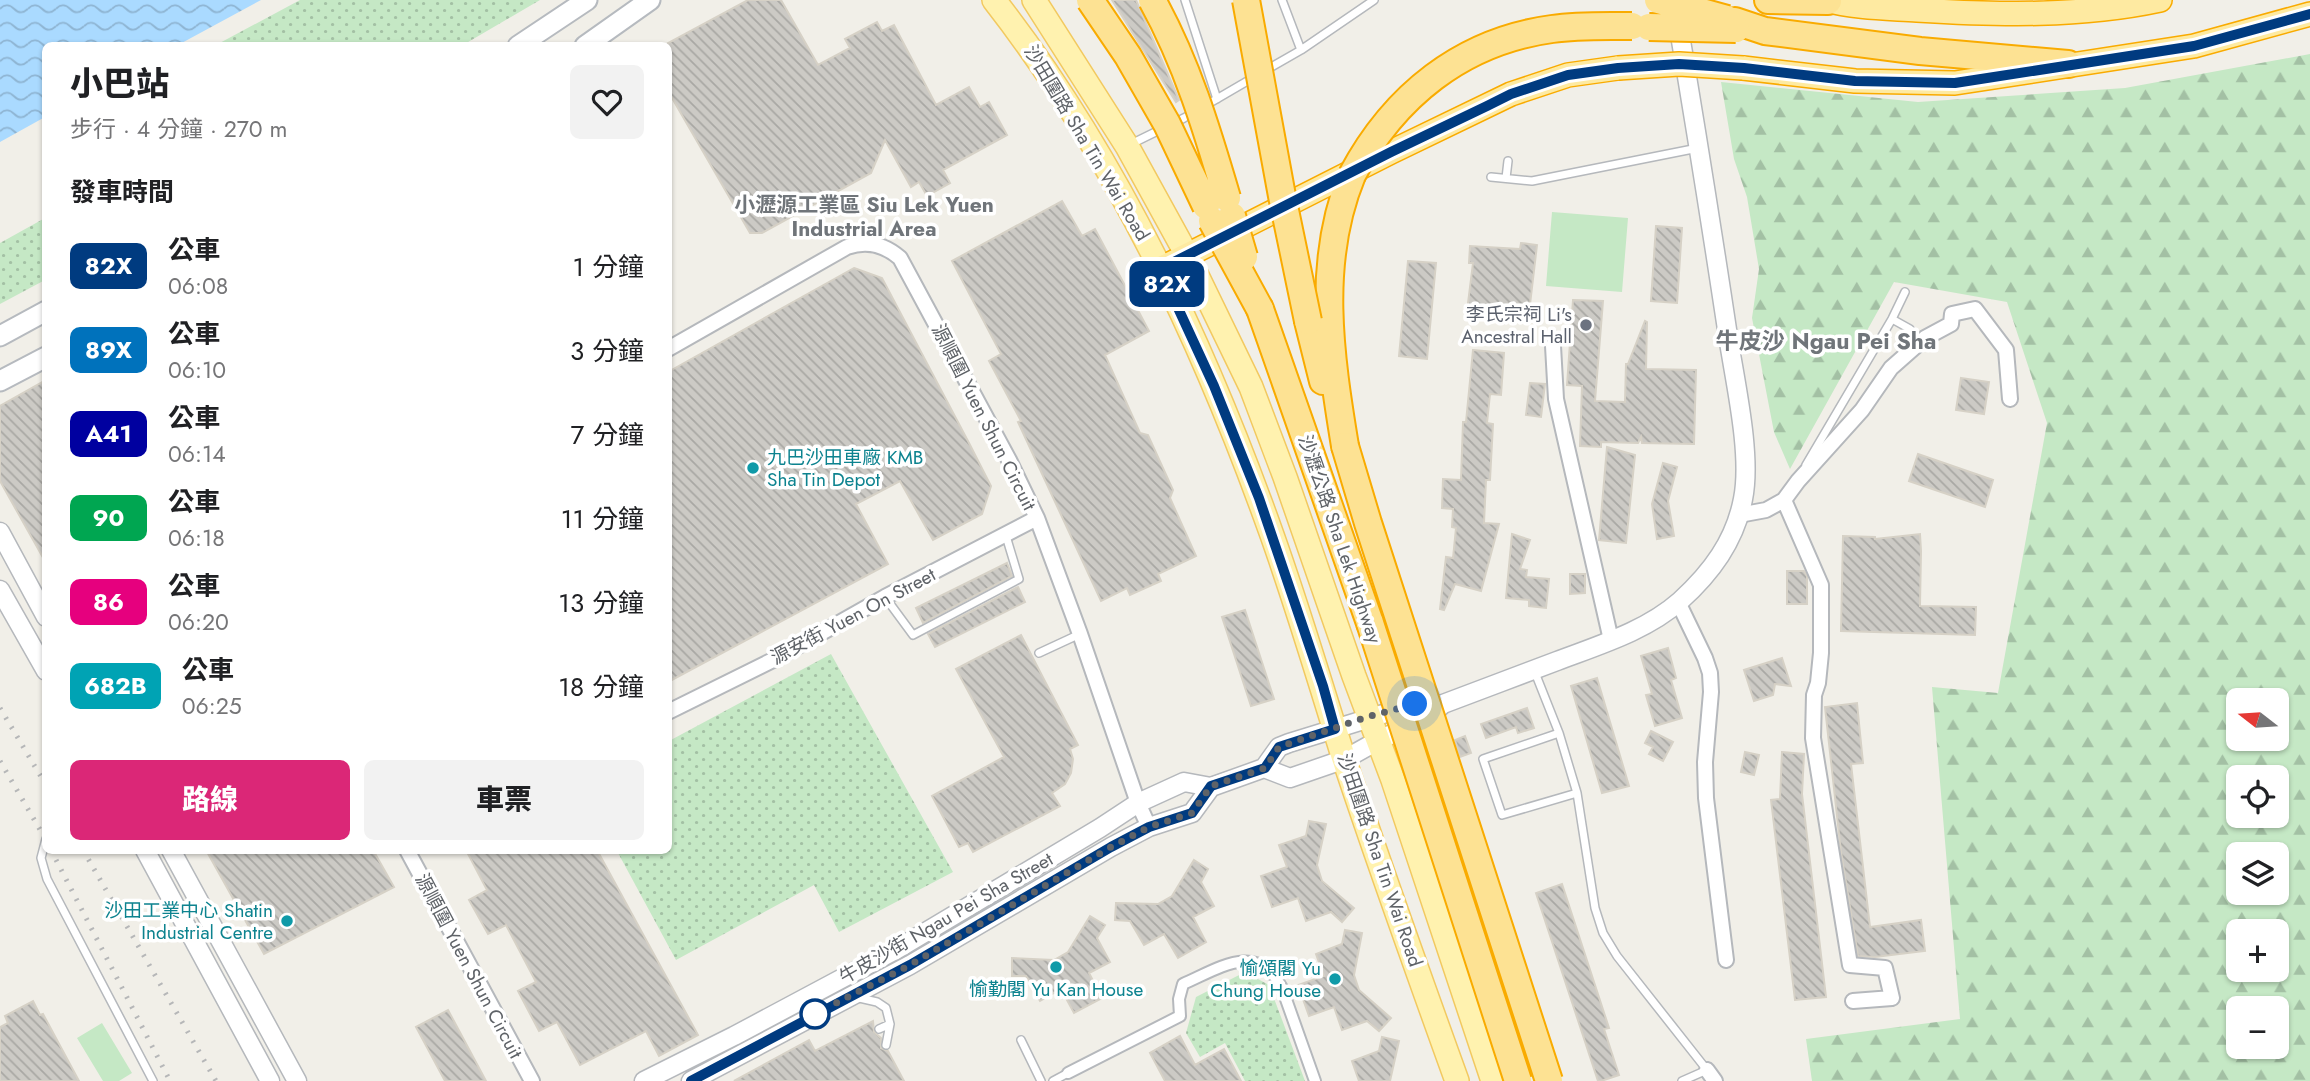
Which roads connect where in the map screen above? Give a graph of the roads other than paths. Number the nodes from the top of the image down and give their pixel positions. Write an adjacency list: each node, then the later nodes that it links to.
1 (587, 0): 18 (main road)
2 (650, 0): 19 (main road)
3 (994, 0): 29 (main road, 沙田圍路 Sha Tin Wai Road)
4 (1034, 0): 23 (main road, 沙田圍路 Sha Tin Wai Road)
5 (1090, 0): 31 (highway, bridge)
6 (1152, 0): 31 (highway, 沙瀝公路 Sha Lek Highway, bridge)
7 (1185, 0): 22 (lane)
8 (1246, 0): 41 (highway, 沙瀝公路 Sha Lek Highway, bridge)
9 (1282, 0): 20 (lane)
10 (1374, 0): 20 (lane)
11 (1658, 0): 17 (highway, bridge)
12 (1674, 0): 24 (street, 牛皮沙街 Ngau Pei Sha Street)
13 (1768, 0): 14 (highway)
14 (1827, 0): 15 (highway)
15 (2160, 0)
16 (2310, 14): 21 (highway)
17 (1736, 25): 21 (highway); 41 (highway, bridge)
18 (524, 42)
19 (591, 42)
20 (1301, 50): 22 (lane)
21 (2068, 64): 28 (highway, bridge)
22 (1217, 99): 23 (lane)
23 (1127, 146): 28 (main road, 沙田圍路 Sha Tin Wai Road)
24 (1699, 148): 27 (lane); 44 (street, 牛皮沙街 Ngau Pei Sha Street)
25 (1508, 162): 27 (lane)
26 (1490, 177): 27 (lane)
27 (1506, 178)
28 (1187, 255): 29 (highway); 59 (main road, 沙田圍路 Sha Tin Wai Road)
29 (1160, 269): 60 (main road, 沙田圍路 Sha Tin Wai Road)
30 (1905, 292): 33 (lane)
31 (1260, 309): 93 (highway, 沙瀝公路 Sha Lek Highway, bridge)
32 (42, 312): 35 (main road)
33 (1892, 319): 34 (lane); 42 (lane)
34 (1910, 329)
35 (0, 336)
36 (1553, 346): 53 (street)
37 (672, 347): 45 (street, 源順圍 Yuen Shun Circuit)
38 (42, 359): 39 (main road)
39 (0, 381)
40 (2010, 399): 42 (street)
41 (1345, 446): 94 (highway, 沙瀝公路 Sha Lek Highway, bridge)
42 (1798, 481): 43 (street)
43 (1784, 500): 44 (street); 75 (street)
44 (1739, 515): 50 (street, 牛皮沙街 Ngau Pei Sha Street)
45 (1037, 518): 47 (street, 源安街 Yuen On Street); 52 (street, 源順圍 Yuen Shun Circuit)
46 (0, 532): 51 (street)
47 (1006, 536): 49 (street, 源安街 Yuen On Street); 49 (lane)
48 (0, 590): 55 (street)
49 (885, 597): 58 (street, 源安街 Yuen On Street)
50 (1678, 602): 53 (street, 牛皮沙街 Ngau Pei Sha Street); 73 (street)
51 (42, 610)
52 (1080, 634): 54 (lane); 67 (street, 源順圍 Yuen Shun Circuit)
53 (1611, 640): 56 (street, 牛皮沙街 Ngau Pei Sha Street)
54 (1039, 653)
55 (42, 664)
56 (1534, 669): 57 (street, 牛皮沙街 Ngau Pei Sha Street); 61 (lane)
57 (1443, 704): 59 (street, 牛皮沙街 Ngau Pei Sha Street); 62 (street, 牛皮沙街 Ngau Pei Sha Street)
58 (672, 710)
59 (1370, 716): 60 (street, 牛皮沙街 Ngau Pei Sha Street); 62 (main road, 沙田圍路 Sha Tin Wai Road)
60 (1335, 729): 63 (main road, 沙田圍路 Sha Tin Wai Road); 64 (street, 牛皮沙街 Ngau Pei Sha Street)
61 (1559, 733): 66 (lane); 66 (lane)
62 (1379, 740): 63 (street, 牛皮沙街 Ngau Pei Sha Street); 92 (main road, 沙田圍路 Sha Tin Wai Road)
63 (1345, 759): 64 (street, 牛皮沙街 Ngau Pei Sha Street); 91 (main road, 沙田圍路 Sha Tin Wai Road)
64 (1265, 768): 65 (street, 牛皮沙街 Ngau Pei Sha Street)
65 (1211, 786): 67 (street, 牛皮沙街 Ngau Pei Sha Street); 68 (street, 牛皮沙街 Ngau Pei Sha Street)
66 (1577, 793): 81 (lane)
67 (1138, 803): 68 (street, 源順圍 Yuen Shun Circuit); 86 (street, 牛皮沙街 Ngau Pei Sha Street)
68 (1149, 827): 74 (street, 牛皮沙街 Ngau Pei Sha Street)
69 (42, 854): 82 (lane)
70 (147, 854): 83 (street)
71 (174, 854): 84 (street)
72 (409, 854): 85 (street, 源順圍 Yuen Shun Circuit)
73 (1726, 960)
74 (850, 996): 76 (lane); 87 (street, 牛皮沙街 Ngau Pei Sha Street)
75 (1853, 1001)
76 (890, 1024): 77 (lane); 79 (lane)
77 (879, 1029)
78 (1021, 1040): 88 (lane)
79 (886, 1045)
80 (1068, 1073): 89 (lane); 90 (street)
81 (1711, 1076): 95 (lane)
82 (153, 1081)
83 (270, 1081)
84 (297, 1081)
85 (532, 1081)
86 (644, 1081)
87 (691, 1081)
88 (1041, 1081)
89 (1053, 1081)
90 (1315, 1081)
91 (1457, 1081)
92 (1493, 1081)
93 (1518, 1081)
94 (1549, 1081)
95 (1682, 1081)

